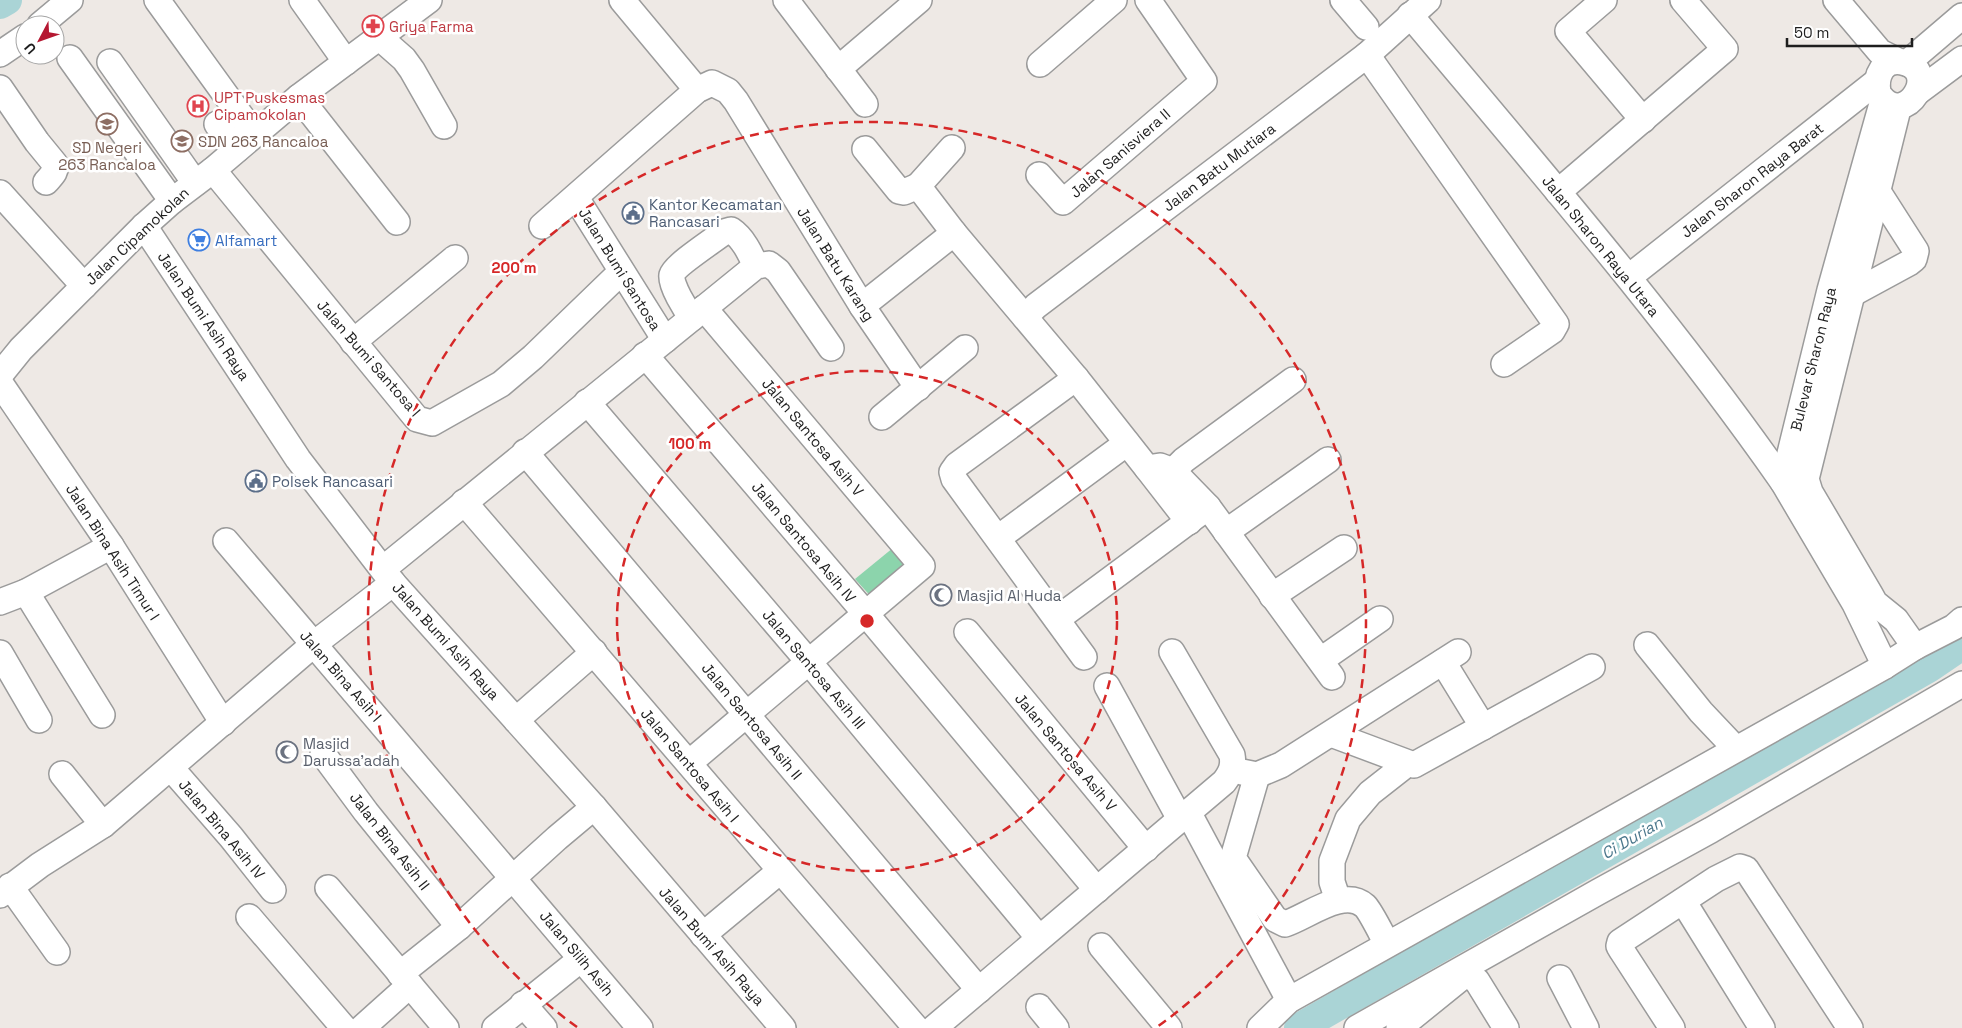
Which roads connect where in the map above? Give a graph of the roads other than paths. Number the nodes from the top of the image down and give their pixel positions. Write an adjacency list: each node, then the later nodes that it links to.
1 (70, 0): 15 (street)
2 (157, 0): 36 (street)
3 (302, 0): 25 (street)
4 (622, 0): 30 (street)
5 (786, 0): 27 (street)
6 (918, 0): 27 (street)
7 (1114, 0): 26 (street)
8 (1148, 0): 39 (street, Jalan Sanisviera II)
9 (1343, 0): 17 (street)
10 (1604, 0): 33 (street)
11 (1684, 0): 33 (street)
12 (1836, 0): 28 (street)
13 (424, 2): 18 (street, Jalan Cipamokolan)
14 (1419, 8): 21 (street, Jalan Batu Mutiara); 44 (street, Jalan Sharon Raya Utara)
15 (52, 15)
16 (1962, 16): 28 (street, Jalan Sharon Raya Barat)
17 (1366, 27)
18 (379, 37): 25 (street, Jalan Cipamokolan); 35 (street)
19 (15, 44): 20 (street)
20 (0, 54)
21 (1367, 55): 60 (street, Jalan Batu Mutiara); 66 (street)
22 (70, 58): 47 (street)
23 (1962, 59): 28 (street)
24 (110, 62): 40 (street, Jalan Bumi Santosa I)
25 (346, 62): 31 (street, Jalan Cipamokolan)
26 (1040, 64)
27 (838, 69): 32 (street)
28 (1885, 79): 43 (street, Bulevar Sharon Raya); 55 (street, Jalan Sharon Raya Barat); 57 (street, Bulevar Sharon Raya)
29 (0, 88): 41 (street)
30 (697, 90): 46 (street); 58 (street, Jalan Batu Karang)
31 (298, 97): 36 (street, Jalan Cipamokolan); 48 (street)
32 (866, 104)
33 (1643, 120): 44 (street)
34 (217, 124): 36 (street)
35 (444, 126)
36 (245, 142): 40 (street, Jalan Cipamokolan)
37 (952, 148): 42 (street)
38 (865, 149): 42 (street)
39 (1039, 175)
40 (204, 176): 47 (street, Jalan Cipamokolan); 62 (street, Jalan Bumi Santosa I)
41 (46, 182)
42 (918, 186): 51 (street)
43 (1877, 190): 57 (street, Bulevar Sharon Raya); 57 (street)
44 (1558, 192): 55 (street, Jalan Sharon Raya Utara)
45 (0, 193): 56 (street)
46 (576, 198): 50 (street); 54 (street, Jalan Bumi Santosa)
47 (172, 201): 49 (street, Jalan Cipamokolan)
48 (397, 222)
49 (144, 226): 56 (street, Jalan Cipamokolan); 90 (street, Jalan Bumi Asih Raya)
50 (542, 226)
51 (954, 233): 58 (street); 60 (street)
52 (455, 258): 62 (street)
53 (756, 266): 59 (street); 59 (street, Jalan Santosa Asih V); 63 (street)
54 (621, 272): 61 (street, Jalan Bumi Santosa); 62 (street, Jalan Bumi Santosa I)
55 (1628, 277): 74 (street, Jalan Sharon Raya Utara)
56 (84, 286): 67 (street, Jalan Cipamokolan)
57 (1840, 293): 75 (street, Bulevar Sharon Raya)
58 (862, 306): 71 (street, Jalan Batu Karang)
59 (698, 313): 61 (street); 95 (street, Jalan Santosa Asih V)
60 (1025, 317): 68 (street)
61 (664, 340): 65 (street)
62 (353, 342)
63 (830, 348)
64 (965, 348): 71 (street)
65 (644, 355): 72 (street); 95 (street, Jalan Santosa Asih IV)
66 (1504, 364)
67 (0, 375)
68 (1076, 378): 76 (street); 85 (street)
69 (1293, 380): 80 (street)
70 (0, 383): 87 (street, Jalan Bina Asih Timur I)
71 (918, 388): 73 (street)
72 (587, 402): 77 (street); 107 (street, Jalan Santosa Asih III)
73 (882, 417)
74 (1750, 435): 75 (street); 81 (street, Jalan Sharon Raya Utara)
75 (1805, 437): 81 (street, Bulevar Sharon Raya); 89 (street, Bulevar Sharon Raya)
76 (1127, 443): 79 (street); 85 (street)
77 (525, 452): 82 (street); 112 (street, Jalan Santosa Asih II)
78 (1328, 460): 84 (street)
79 (1147, 468): 80 (street); 83 (street)
80 (1173, 471): 83 (street)
81 (1783, 482): 89 (street, Bulevar Sharon Raya)
82 (464, 502): 90 (street); 103 (street, Jalan Santosa Asih I)
83 (1198, 515): 84 (street); 96 (street)
84 (1226, 532): 92 (street)
85 (998, 538): 96 (street)
86 (226, 541): 100 (street, Jalan Bina Asih I)
87 (111, 546): 91 (street); 116 (street, Jalan Bina Asih Timur I)
88 (1344, 548): 92 (street)
89 (1841, 560): 94 (street, Bulevar Sharon Raya)
90 (388, 576): 100 (street); 115 (street, Jalan Bumi Asih Raya)
91 (26, 592): 93 (street); 113 (street)
92 (1272, 596): 97 (street)
93 (0, 602)
94 (1865, 604): 102 (street); 108 (street, Bulevar Sharon Raya)
95 (866, 614): 107 (street); 135 (street, Jalan Santosa Asih IV)
96 (1057, 619): 106 (street)
97 (1380, 619)
98 (1962, 620): 102 (street)
99 (967, 632): 130 (street, Jalan Santosa Asih V)
100 (314, 644): 116 (street); 132 (street, Jalan Bina Asih I)
101 (1647, 645): 119 (street)
102 (1915, 647): 108 (street)
103 (594, 652): 115 (street); 121 (street, Jalan Santosa Asih I)
104 (1172, 652): 124 (street)
105 (0, 653): 114 (street)
106 (1084, 657)
107 (808, 661): 112 (street); 142 (street, Jalan Santosa Asih III)
108 (1884, 666): 119 (street)
109 (1592, 667): 117 (street)
110 (1962, 684): 166 (street)
111 (1106, 686): 128 (street)
112 (746, 714): 121 (street); 149 (street, Jalan Santosa Asih II)
113 (102, 715)
114 (38, 720)
115 (516, 720): 127 (street, Jalan Bumi Asih Raya)
116 (223, 723): 123 (street)
117 (1483, 727): 118 (street); 122 (street)
118 (1331, 734): 122 (street); 126 (street)
119 (1736, 749): 143 (street)
120 (323, 754): 140 (street, Jalan Bina Asih II)
121 (689, 763): 131 (street, Jalan Santosa Asih I)
122 (1408, 764): 137 (street)
123 (171, 768): 129 (street); 134 (street, Jalan Bina Asih IV)
124 (1233, 768): 126 (street); 128 (street)
125 (62, 774): 129 (street)
126 (1257, 776): 137 (street)
127 (594, 807): 132 (street); 141 (street, Jalan Bumi Asih Raya)
128 (1184, 816): 130 (street); 150 (street)
129 (103, 825): 136 (street)
130 (1146, 848): 135 (street)
131 (780, 871): 141 (street); 162 (street, Jalan Santosa Asih I)
132 (514, 879): 140 (street); 146 (street, Jalan Silih Asih)
133 (328, 888): 148 (street)
134 (273, 890)
135 (1097, 890): 142 (street)
136 (5, 891): 145 (street)
137 (1338, 900): 143 (street)
138 (1683, 901): 169 (street); 170 (street); 171 (street)
139 (249, 917): 155 (street)
140 (458, 927): 148 (street)
141 (703, 935): 161 (street, Jalan Bumi Asih Raya)
142 (1040, 938): 149 (street)
143 (1387, 944): 150 (street)
144 (1101, 946): 153 (street)
145 (57, 952)
146 (581, 959): 151 (street); 160 (street, Jalan Silih Asih)
147 (1560, 978): 168 (street)
148 (405, 980): 156 (street); 157 (street)
149 (979, 990): 163 (street)
150 (1288, 1000): 165 (street)
151 (523, 1004): 158 (street); 159 (street)
152 (1039, 1007): 164 (street)
153 (1158, 1024)
154 (1408, 1025): 167 (street)
155 (344, 1028)
156 (362, 1028)
157 (446, 1028)
158 (495, 1028)
159 (544, 1028)
160 (640, 1028)
161 (783, 1028)
162 (916, 1028)
163 (934, 1028)
164 (1056, 1028)
165 (1260, 1028)
166 (1357, 1028)
167 (1506, 1028)
168 (1586, 1028)
169 (1672, 1028)
170 (1762, 1028)
171 (1850, 1028)

